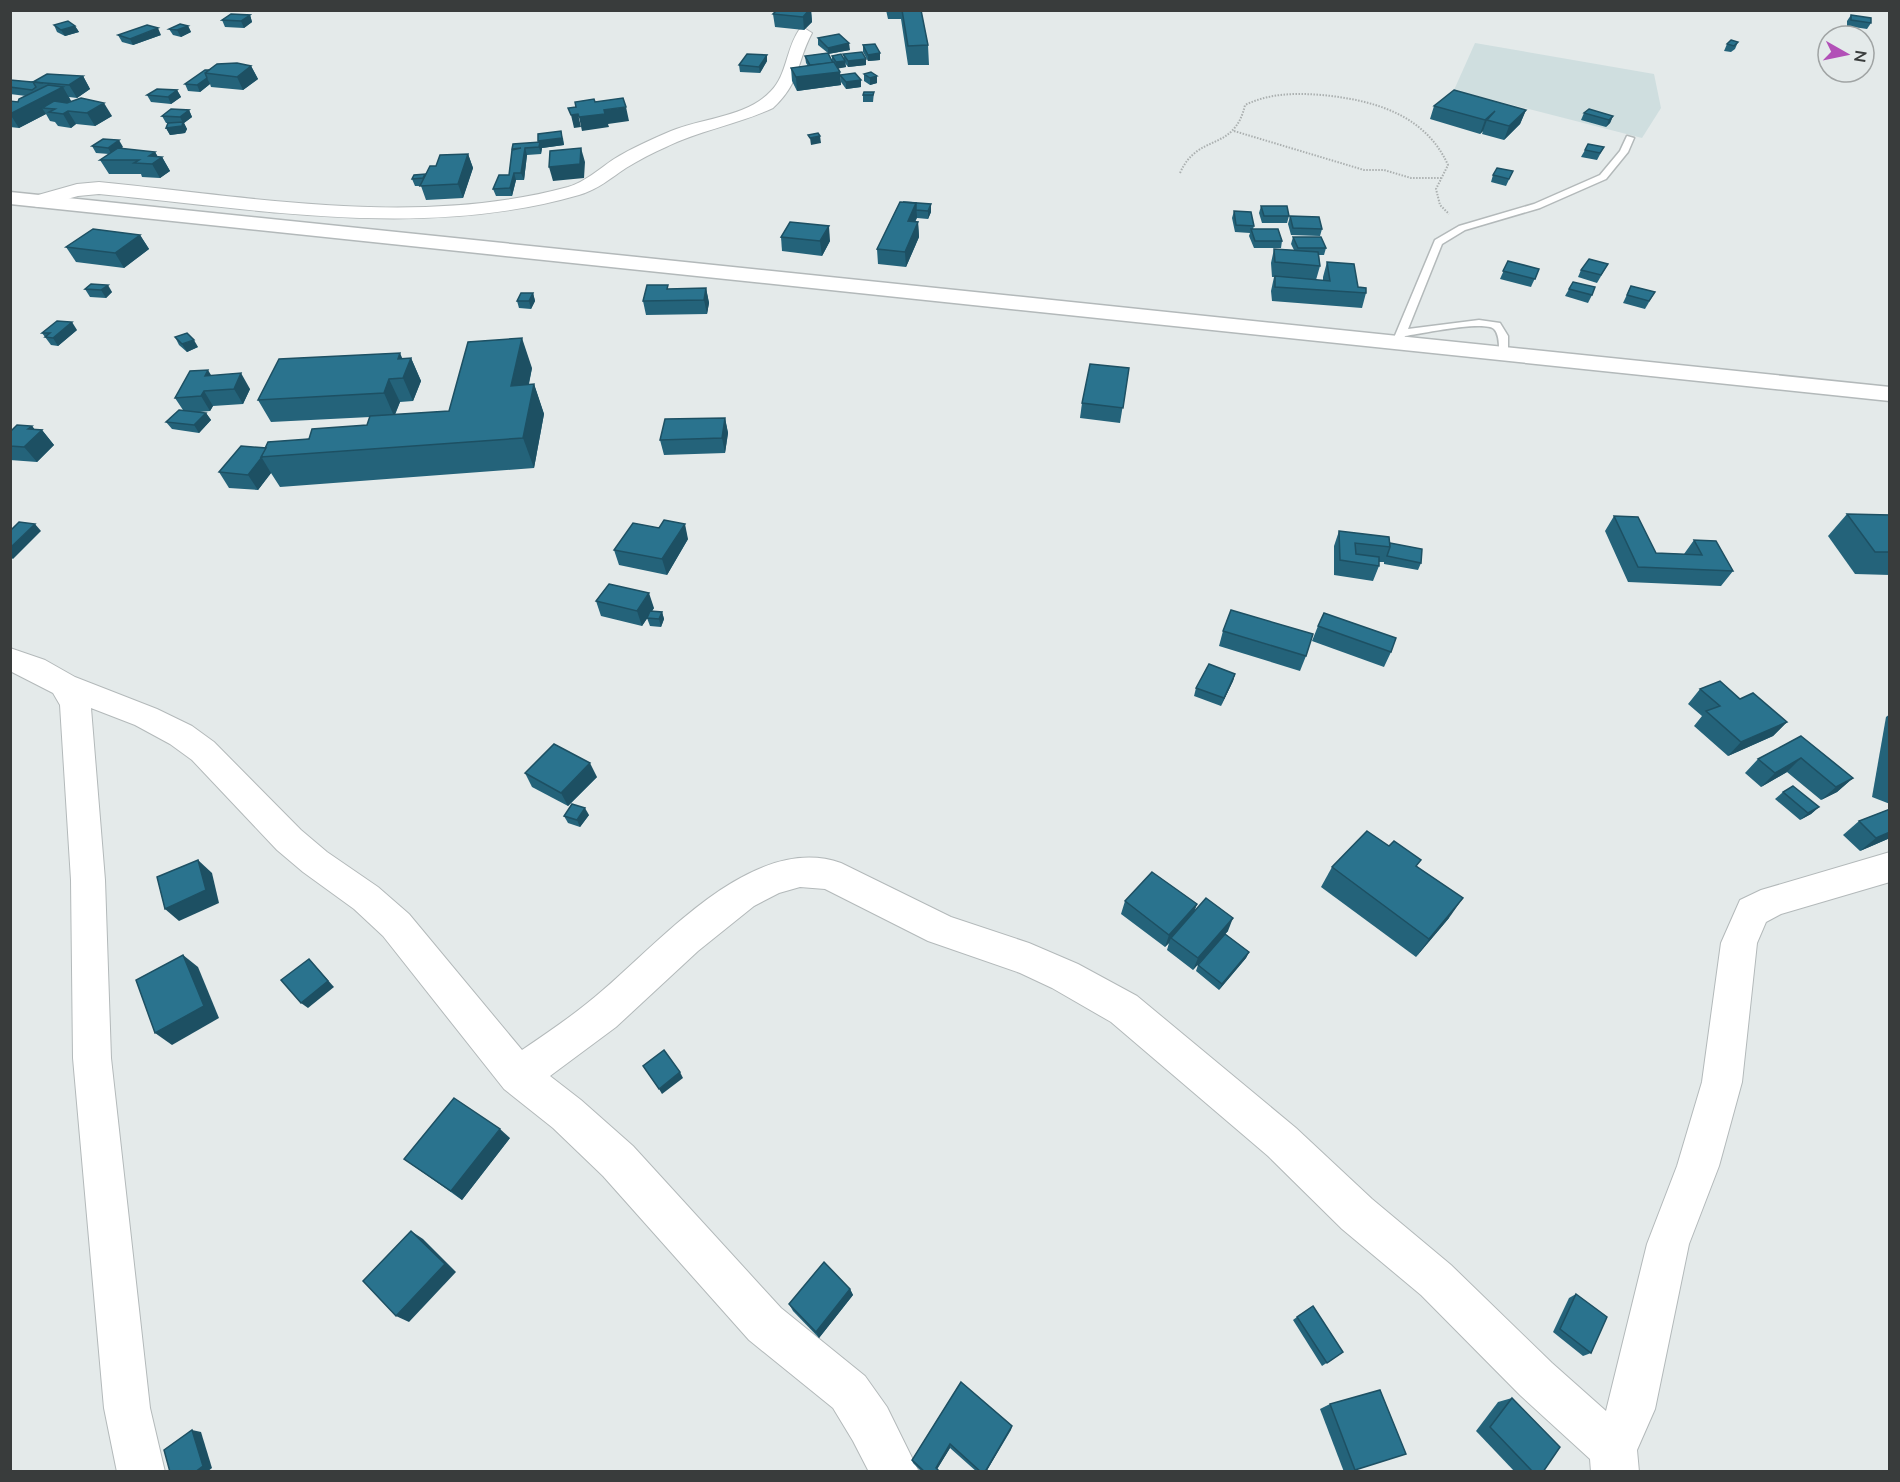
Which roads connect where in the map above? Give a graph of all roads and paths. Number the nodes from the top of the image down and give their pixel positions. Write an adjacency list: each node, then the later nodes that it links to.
1 (804, 33): 7 (street)
2 (1234, 131): 4 (path); 5 (path); 5 (path)
3 (1630, 138): 8 (lane)
4 (1180, 172)
5 (1441, 178): 8 (path)
6 (10, 198): 7 (highway)
7 (38, 201): 9 (highway)
8 (1462, 228): 9 (lane)
9 (1399, 339): 10 (highway); 10 (lane)
10 (1504, 356): 11 (highway)
11 (1890, 394)
12 (10, 660): 13 (street)
13 (64, 685): 15 (street); 17 (street)
14 (1890, 867): 16 (street)
15 (518, 1075): 16 (street); 18 (street)
16 (1614, 1460)
17 (141, 1472)
18 (895, 1472)

